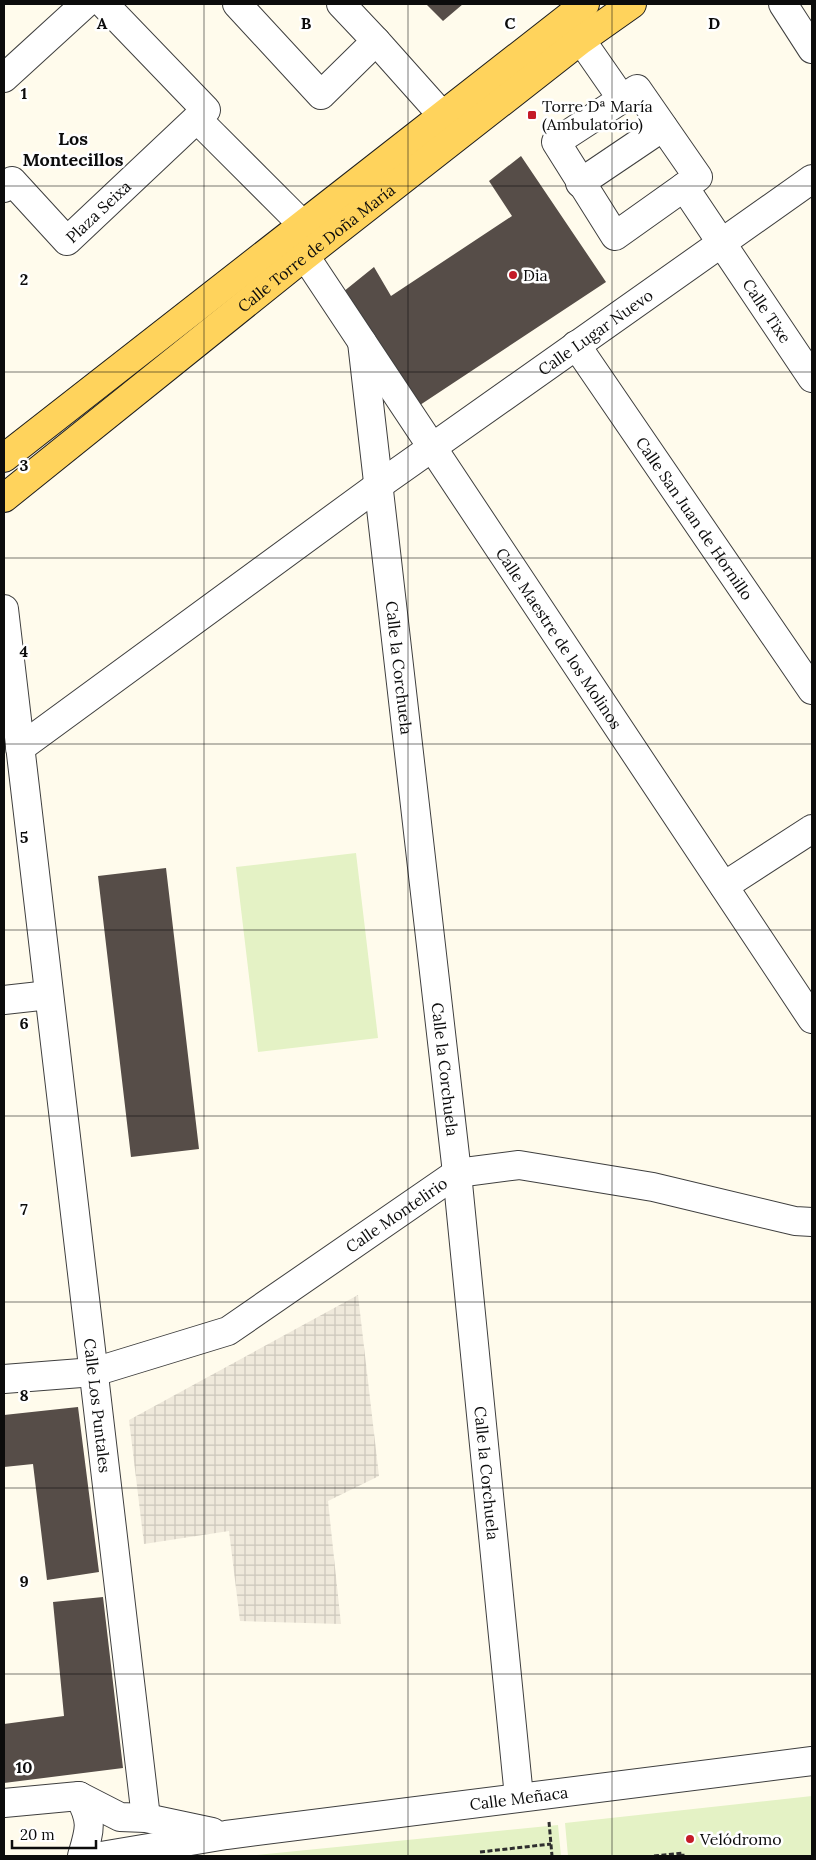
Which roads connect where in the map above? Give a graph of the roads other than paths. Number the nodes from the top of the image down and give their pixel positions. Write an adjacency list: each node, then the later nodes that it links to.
1 (85, 4): 11 (street)
2 (104, 4): 14 (street)
3 (237, 4): 9 (street)
4 (342, 4): 9 (street)
5 (585, 4): 13 (main road, Calle Torre de Doña María)
6 (632, 4): 8 (main road, Calle Torre de Doña María)
7 (783, 4): 10 (street)
8 (581, 40): 12 (street); 22 (main road, Calle Torre de Doña María)
9 (376, 41): 13 (street)
10 (812, 49)
11 (4, 78)
12 (622, 99): 15 (street); 17 (street)
13 (442, 116): 20 (main road, Calle Torre de Doña María)
14 (197, 119): 19 (street, Plaza Seixa); 20 (street)
15 (663, 128): 17 (street); 18 (street)
16 (812, 180): 21 (street, Calle Lugar Nuevo)
17 (580, 183): 18 (street)
18 (684, 187): 21 (street, Calle Tixe)
19 (4, 188)
20 (302, 224): 27 (main road, Calle Torre de Doña María)
21 (721, 243): 24 (street, Calle Lugar Nuevo); 25 (street, Calle Tixe)
22 (305, 256): 23 (street, Calle Maestre de los Molinos); 29 (main road, Calle Torre de Doña María)
23 (362, 342): 26 (street, Calle Maestre de los Molinos); 28 (street, Calle la Corchuela)
24 (576, 345): 26 (street, Calle Lugar Nuevo); 31 (street, Calle San Juan de Hornillo)
25 (812, 378)
26 (432, 447): 28 (street, Calle Lugar Nuevo); 34 (street, Calle Maestre de los Molinos)
27 (4, 458)
28 (379, 485): 32 (street, Calle Lugar Nuevo); 38 (street, Calle la Corchuela)
29 (4, 498)
30 (4, 609): 32 (street, Calle Los Puntales)
31 (812, 690)
32 (20, 748): 35 (street, Calle Los Puntales)
33 (812, 829): 34 (street)
34 (724, 886): 37 (street, Calle Maestre de los Molinos)
35 (49, 995): 36 (street); 40 (street, Calle Los Puntales)
36 (4, 1000)
37 (812, 1019)
38 (458, 1173): 39 (street, Calle Montelirio); 40 (street, Calle Montelirio); 44 (street, Calle la Corchuela)
39 (812, 1222)
40 (94, 1372): 41 (street, Calle Montelirio); 46 (street, Calle Los Puntales)
41 (4, 1379)
42 (812, 1760): 44 (street, Calle Meñaca)
43 (79, 1796): 45 (street); 46 (street, Calle Meñaca); 48 (street)
44 (519, 1797): 47 (street, Calle Meñaca)
45 (4, 1803)
46 (146, 1818): 47 (street, Calle Meñaca)
47 (226, 1835): 49 (street, Calle Meñaca)
48 (82, 1856)
49 (101, 1856)

